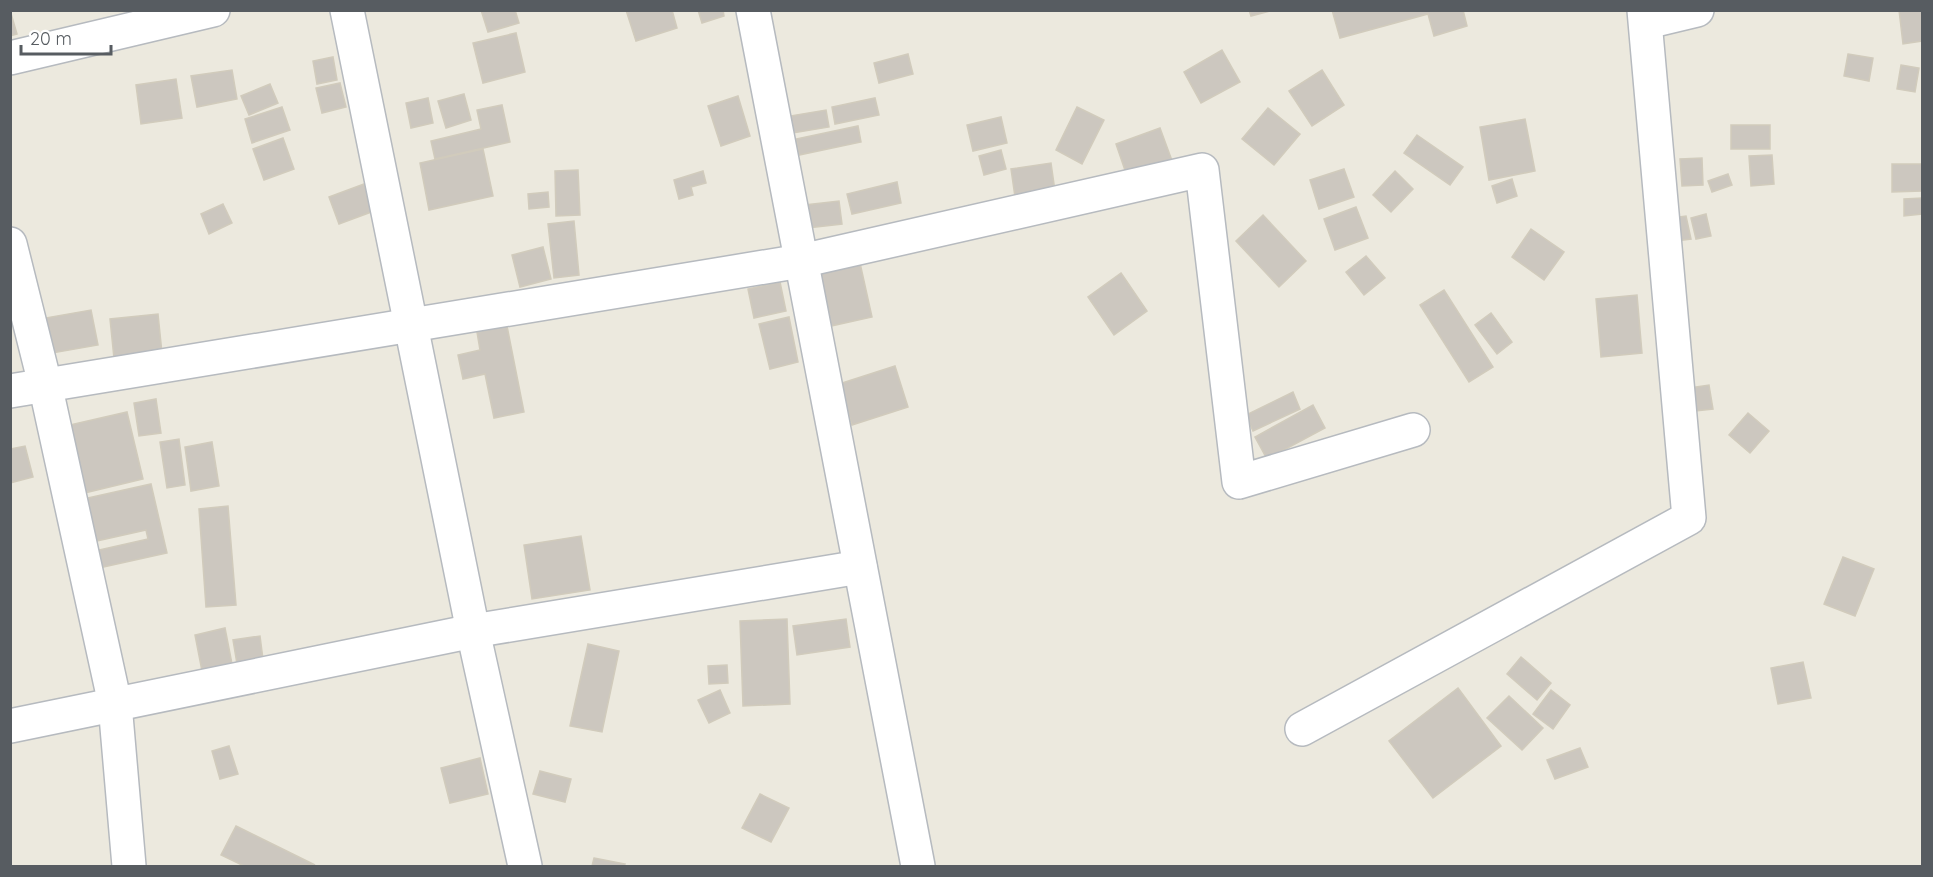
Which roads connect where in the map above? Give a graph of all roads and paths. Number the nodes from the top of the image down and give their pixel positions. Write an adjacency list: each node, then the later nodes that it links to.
1 (213, 10): 6 (street)
2 (347, 10): 9 (street)
3 (753, 10): 8 (street)
4 (1697, 10): 5 (street)
5 (1645, 16): 17 (street)
6 (10, 58)
7 (10, 244): 10 (street)
8 (801, 261): 9 (street); 12 (street); 13 (street)
9 (413, 326): 10 (street); 14 (street)
10 (45, 384): 11 (street); 15 (street)
11 (10, 391)
12 (1413, 430)
13 (860, 567): 14 (street); 20 (street)
14 (473, 631): 15 (street); 19 (street)
15 (115, 704): 16 (street); 18 (street)
16 (10, 726)
17 (1302, 729)
18 (129, 867)
19 (525, 867)
20 (918, 867)

